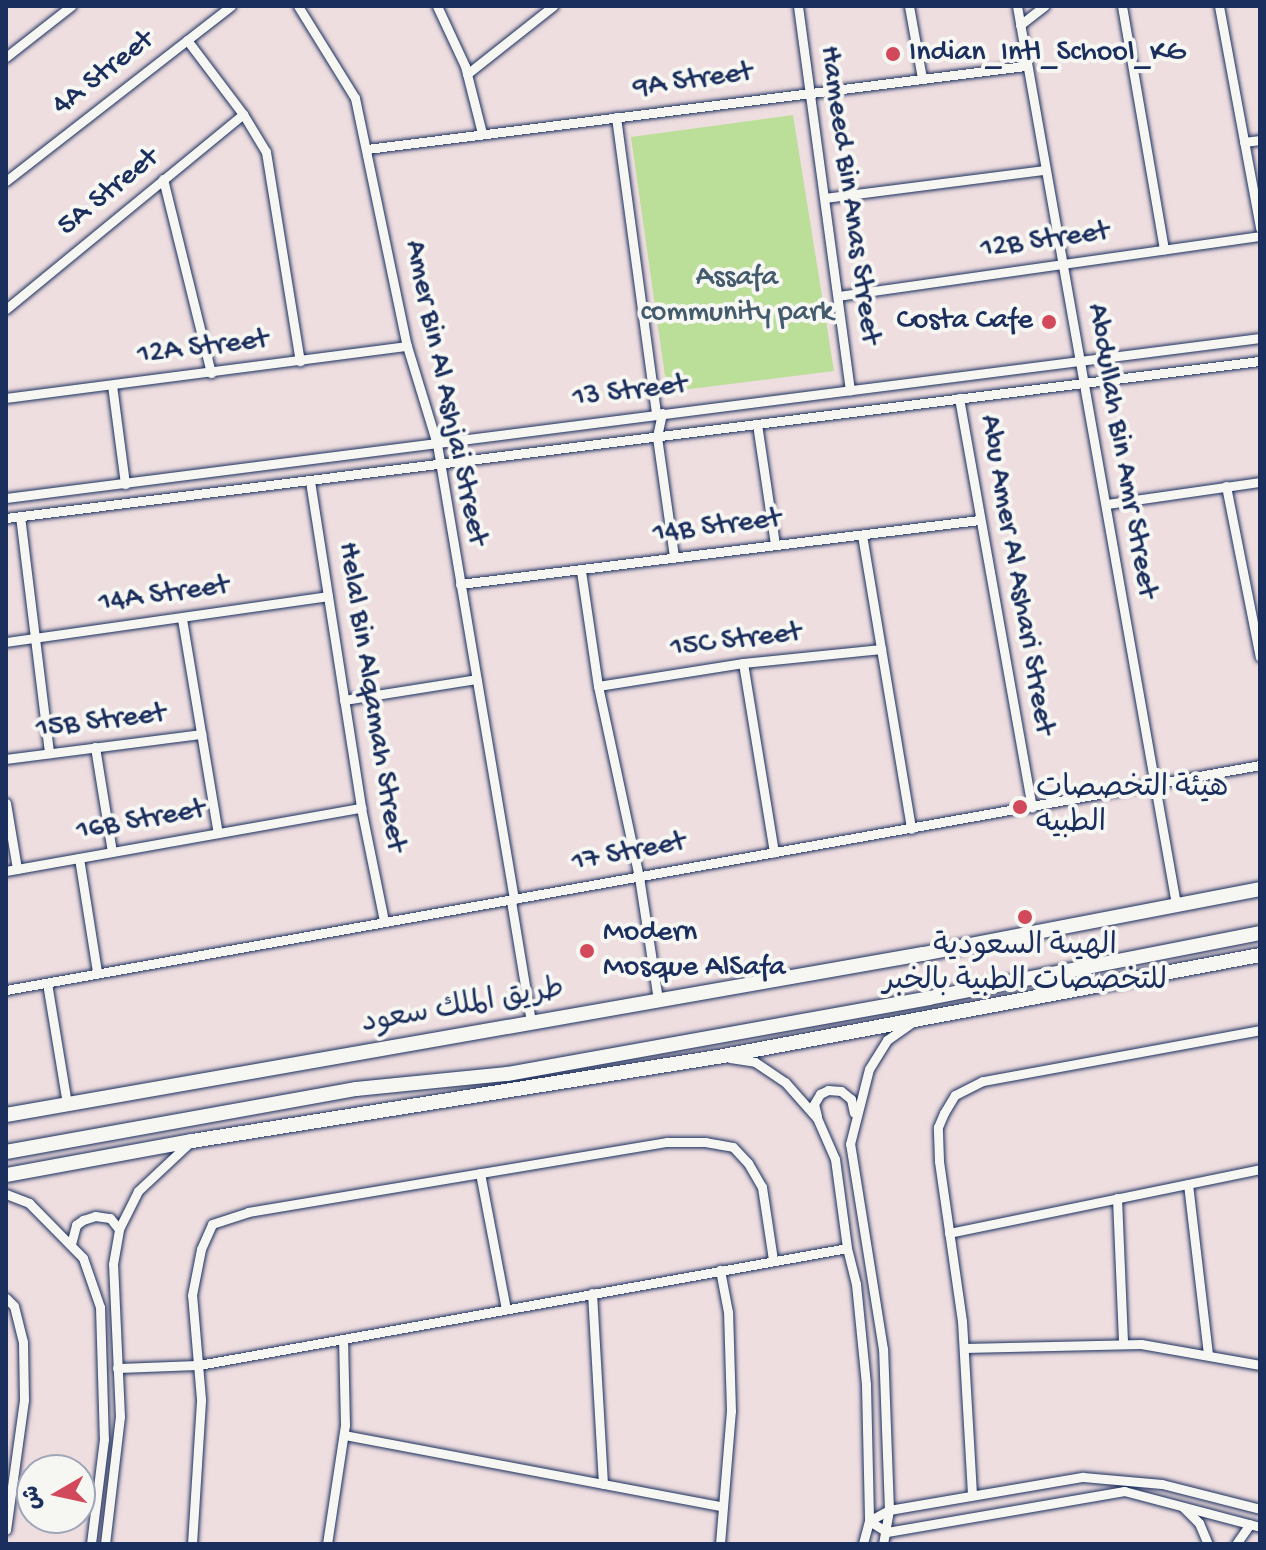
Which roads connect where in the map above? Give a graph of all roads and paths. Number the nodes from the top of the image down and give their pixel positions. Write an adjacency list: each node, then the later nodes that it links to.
1 (71, 6): 14 (street)
2 (231, 6): 13 (street, 4A Street)
3 (298, 6): 24 (street, Amer Bin Al Ashjai Street)
4 (437, 6): 16 (street)
5 (553, 6): 16 (street)
6 (798, 6): 18 (street, Hameed Bin Anas Street)
7 (909, 6): 17 (street)
8 (1017, 6): 12 (street, Abdullah Bin Amr Street)
9 (1044, 6): 12 (street)
10 (1122, 6): 31 (street)
11 (1219, 6): 23 (street)
12 (1020, 25): 15 (street, Abdullah Bin Amr Street)
13 (187, 40): 19 (street); 27 (street, 4A Street)
14 (6, 57)
15 (1025, 66): 17 (street, 9A Street); 25 (street, Abdullah Bin Amr Street)
16 (467, 74): 21 (street)
17 (922, 78): 18 (street, 9A Street)
18 (811, 90): 20 (street, 9A Street); 28 (street, Hameed Bin Anas Street)
19 (243, 114): 26 (street, 5A Street); 37 (street)
20 (616, 117): 21 (street, 9A Street); 46 (street)
21 (482, 133): 24 (street, 9A Street)
22 (1260, 140): 23 (street)
23 (1244, 142): 29 (street)
24 (367, 149): 36 (street, Amer Bin Al Ashjai Street)
25 (1044, 170): 28 (street); 32 (street, Abdullah Bin Amr Street)
26 (163, 179): 34 (street, 5A Street); 40 (street)
27 (6, 181)
28 (825, 198): 33 (street, Hameed Bin Anas Street)
29 (1260, 228)
30 (1260, 236): 31 (street, 12B Street)
31 (1164, 249): 32 (street, 12B Street)
32 (1062, 263): 33 (street, 12B Street); 38 (street, Abdullah Bin Amr Street)
33 (838, 296): 43 (street, Hameed Bin Anas Street)
34 (6, 309)
35 (1260, 338): 38 (street, 13 Street)
36 (407, 346): 37 (street, 12A Street); 49 (street, Amer Bin Al Ashjai Street)
37 (300, 361): 40 (street, 12A Street)
38 (1080, 361): 41 (street, Abdullah Bin Amr Street); 43 (street, 13 Street)
39 (1260, 361): 41 (street, 13 Street)
40 (211, 373): 42 (street, 12A Street)
41 (1084, 383): 45 (street, 13 Street); 56 (street, Abdullah Bin Amr Street)
42 (112, 385): 44 (street, 12A Street); 53 (street)
43 (850, 390): 46 (street, 13 Street)
44 (6, 398)
45 (959, 398): 47 (street, 13 Street); 59 (street, Abu Amer Al Ashari Street)
46 (659, 413): 48 (street); 49 (street, 13 Street)
47 (757, 424): 48 (street, 13 Street); 61 (street)
48 (657, 437): 50 (street, 13 Street); 62 (street)
49 (437, 444): 50 (street, Amer Bin Al Ashjai Street); 53 (street, 13 Street)
50 (440, 464): 51 (street, 13 Street); 64 (street, Amer Bin Al Ashjai Street)
51 (310, 481): 57 (street, 13 Street); 65 (street, Helal Bin Alqamah Street)
52 (1260, 482): 54 (street)
53 (125, 484): 55 (street, 13 Street)
54 (1226, 486): 56 (street); 67 (street)
55 (6, 498)
56 (1107, 504): 81 (street, Abdullah Bin Amr Street)
57 (20, 516): 58 (street, 13 Street); 68 (street)
58 (6, 518)
59 (979, 520): 60 (street, 14B Street); 84 (street, Abu Amer Al Ashari Street)
60 (862, 535): 61 (street, 14B Street); 70 (street)
61 (775, 545): 62 (street, 14B Street)
62 (674, 557): 63 (street, 14B Street)
63 (581, 571): 64 (street, 14B Street); 74 (street)
64 (460, 584): 73 (street, Amer Bin Al Ashjai Street)
65 (328, 596): 66 (street, 14A Street); 75 (street, Helal Bin Alqamah Street)
66 (182, 619): 68 (street, 14A Street); 76 (street)
67 (1256, 622): 71 (street)
68 (35, 639): 69 (street, 14A Street); 78 (street)
69 (6, 642)
70 (881, 649): 72 (street, 15C Street); 85 (street)
71 (1260, 657)
72 (743, 663): 74 (street, 15C Street); 88 (street)
73 (476, 679): 75 (street); 94 (street, Amer Bin Al Ashjai Street)
74 (598, 686): 92 (street)
75 (344, 700): 83 (street, Helal Bin Alqamah Street)
76 (201, 734): 77 (street, 15B Street); 86 (street)
77 (95, 747): 78 (street, 15B Street); 87 (street)
78 (49, 753): 79 (street, 15B Street)
79 (6, 759)
80 (1260, 765): 81 (street, 17 Street)
81 (1152, 787): 84 (street, 17 Street); 95 (street, Abdullah Bin Amr Street)
82 (6, 803): 90 (street)
83 (361, 808): 86 (street, 16B Street); 96 (street, Helal Bin Alqamah Street)
84 (1032, 808): 85 (street, 17 Street)
85 (911, 829): 88 (street, 17 Street)
86 (218, 833): 87 (street, 16B Street)
87 (112, 852): 89 (street, 16B Street)
88 (774, 852): 92 (street, 17 Street)
89 (79, 858): 90 (street, 16B Street); 99 (street)
90 (17, 869): 91 (street, 16B Street)
91 (6, 871)
92 (639, 877): 94 (street, 17 Street); 102 (street)
93 (1260, 889): 95 (main road, طريق الملك سعود)
94 (513, 900): 96 (street, 17 Street); 104 (street, Amer Bin Al Ashjai Street)
95 (1176, 904): 102 (main road, طريق الملك سعود)
96 (384, 921): 99 (street, 17 Street)
97 (1260, 933): 112 (main road, طريق الملك سعود)
98 (1260, 955): 103 (main road)
99 (97, 972): 100 (street, 17 Street)
100 (47, 983): 101 (street, 17 Street); 107 (street)
101 (6, 990)
102 (658, 1000): 104 (main road, طريق الملك سعود)
103 (915, 1020): 106 (main road); 109 (street)
104 (531, 1022): 107 (main road, طريق الملك سعود)
105 (1260, 1030): 120 (street)
106 (723, 1056): 110 (street); 111 (main road)
107 (67, 1104): 108 (main road, طريق الملك سعود)
108 (6, 1115)
109 (854, 1117): 110 (street); 141 (street)
110 (817, 1118): 122 (street)
111 (192, 1141): 115 (main road); 119 (street)
112 (6, 1152)
113 (1260, 1169): 116 (street)
114 (480, 1173): 123 (street); 127 (street); 132 (street)
115 (6, 1175)
116 (1188, 1184): 118 (street); 131 (street)
117 (6, 1194): 121 (street)
118 (1117, 1198): 120 (street); 129 (street)
119 (119, 1229): 121 (street); 134 (street)
120 (949, 1233): 130 (street)
121 (71, 1244): 146 (street)
122 (847, 1248): 123 (street); 142 (street)
123 (773, 1260): 124 (street)
124 (720, 1270): 125 (street); 139 (street)
125 (592, 1293): 127 (street); 136 (street)
126 (6, 1298): 144 (street)
127 (506, 1309): 128 (street)
128 (343, 1339): 132 (street); 135 (street)
129 (1123, 1344): 130 (street); 131 (street)
130 (964, 1348): 137 (street)
131 (1208, 1354): 133 (street)
132 (199, 1365): 134 (street); 148 (street)
133 (1260, 1365)
134 (117, 1368): 147 (street)
135 (344, 1435): 136 (street); 149 (street)
136 (603, 1484): 139 (street)
137 (972, 1494): 140 (street); 141 (street)
138 (1181, 1505): 143 (street); 145 (street); 153 (street)
139 (721, 1506): 150 (street)
140 (1260, 1509)
141 (889, 1510): 142 (street); 145 (street)
142 (869, 1521): 145 (street); 151 (street)
143 (1255, 1526): 154 (street)
144 (6, 1530)
145 (887, 1532): 152 (street)
146 (91, 1544)
147 (105, 1544)
148 (192, 1544)
149 (327, 1544)
150 (720, 1544)
151 (863, 1544)
152 (883, 1544)
153 (1208, 1544)
154 (1236, 1544)

